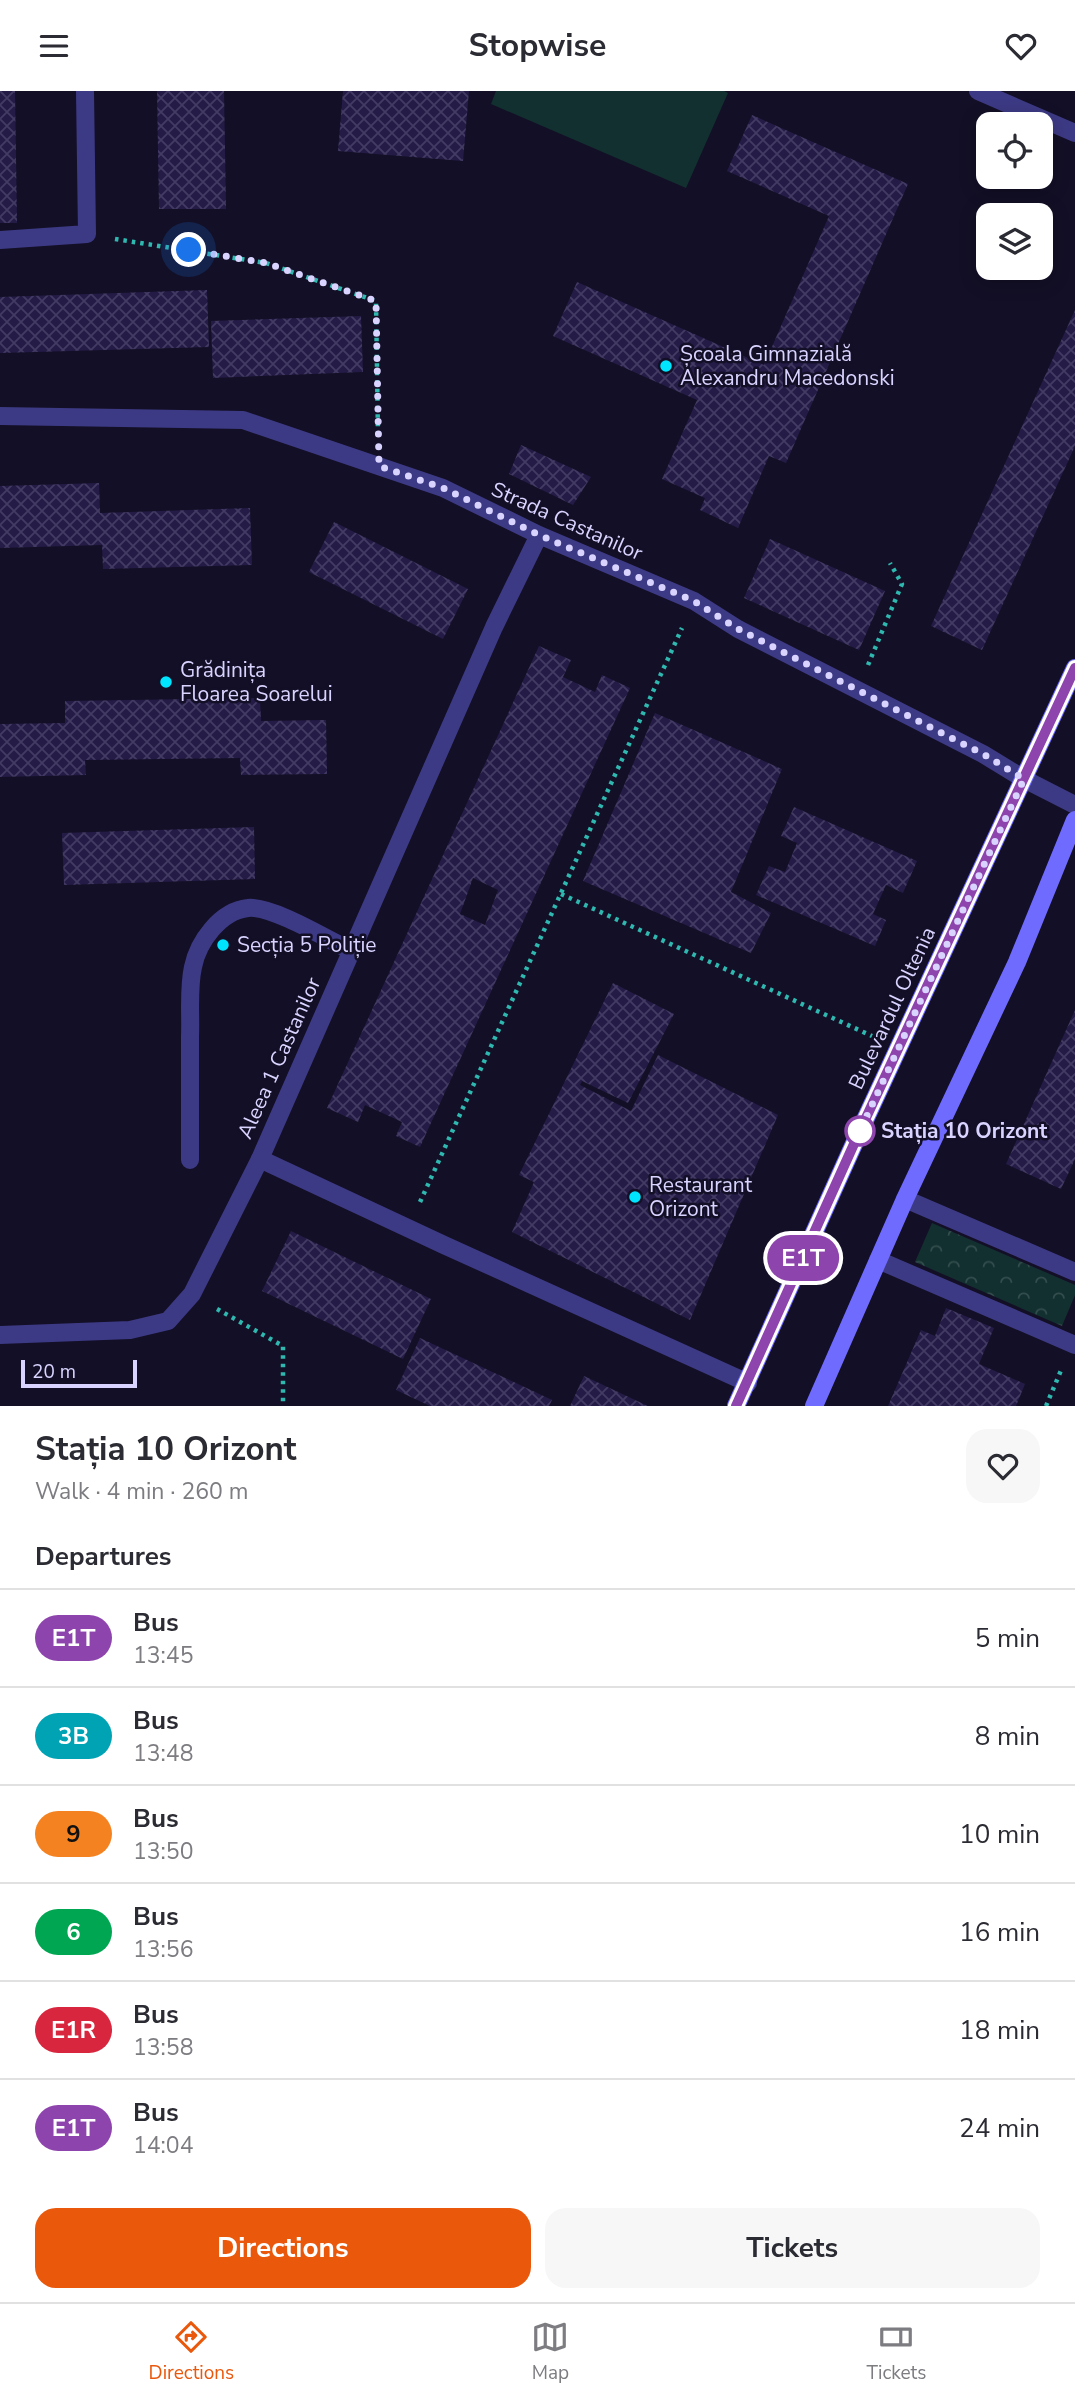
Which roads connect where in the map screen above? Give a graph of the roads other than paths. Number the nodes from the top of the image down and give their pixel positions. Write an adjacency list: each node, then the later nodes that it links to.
1 (85, 91): 4 (street)
2 (978, 91): 3 (street)
3 (1075, 133)
4 (0, 240)
5 (0, 416): 6 (street, Strada Castanilor)
6 (539, 535): 8 (street, Strada Castanilor); 11 (street, Aleea 1 Castanilor)
7 (1075, 668): 8 (street, Bulevardul Oltenia)
8 (1024, 779): 9 (street, Strada Castanilor); 19 (street, Bulevardul Oltenia)
9 (1075, 805)
10 (1075, 820): 14 (street)
11 (351, 951): 12 (street, Aleea 1 Castanilor); 13 (street)
12 (260, 1159): 17 (street, Aleea 1 Castanilor); 19 (street)
13 (190, 1160)
14 (905, 1199): 15 (street); 16 (street)
15 (878, 1260): 18 (street); 21 (street)
16 (1075, 1272)
17 (0, 1335)
18 (1074, 1345)
19 (748, 1383): 20 (street, Bulevardul Oltenia)
20 (736, 1406)
21 (814, 1406)

